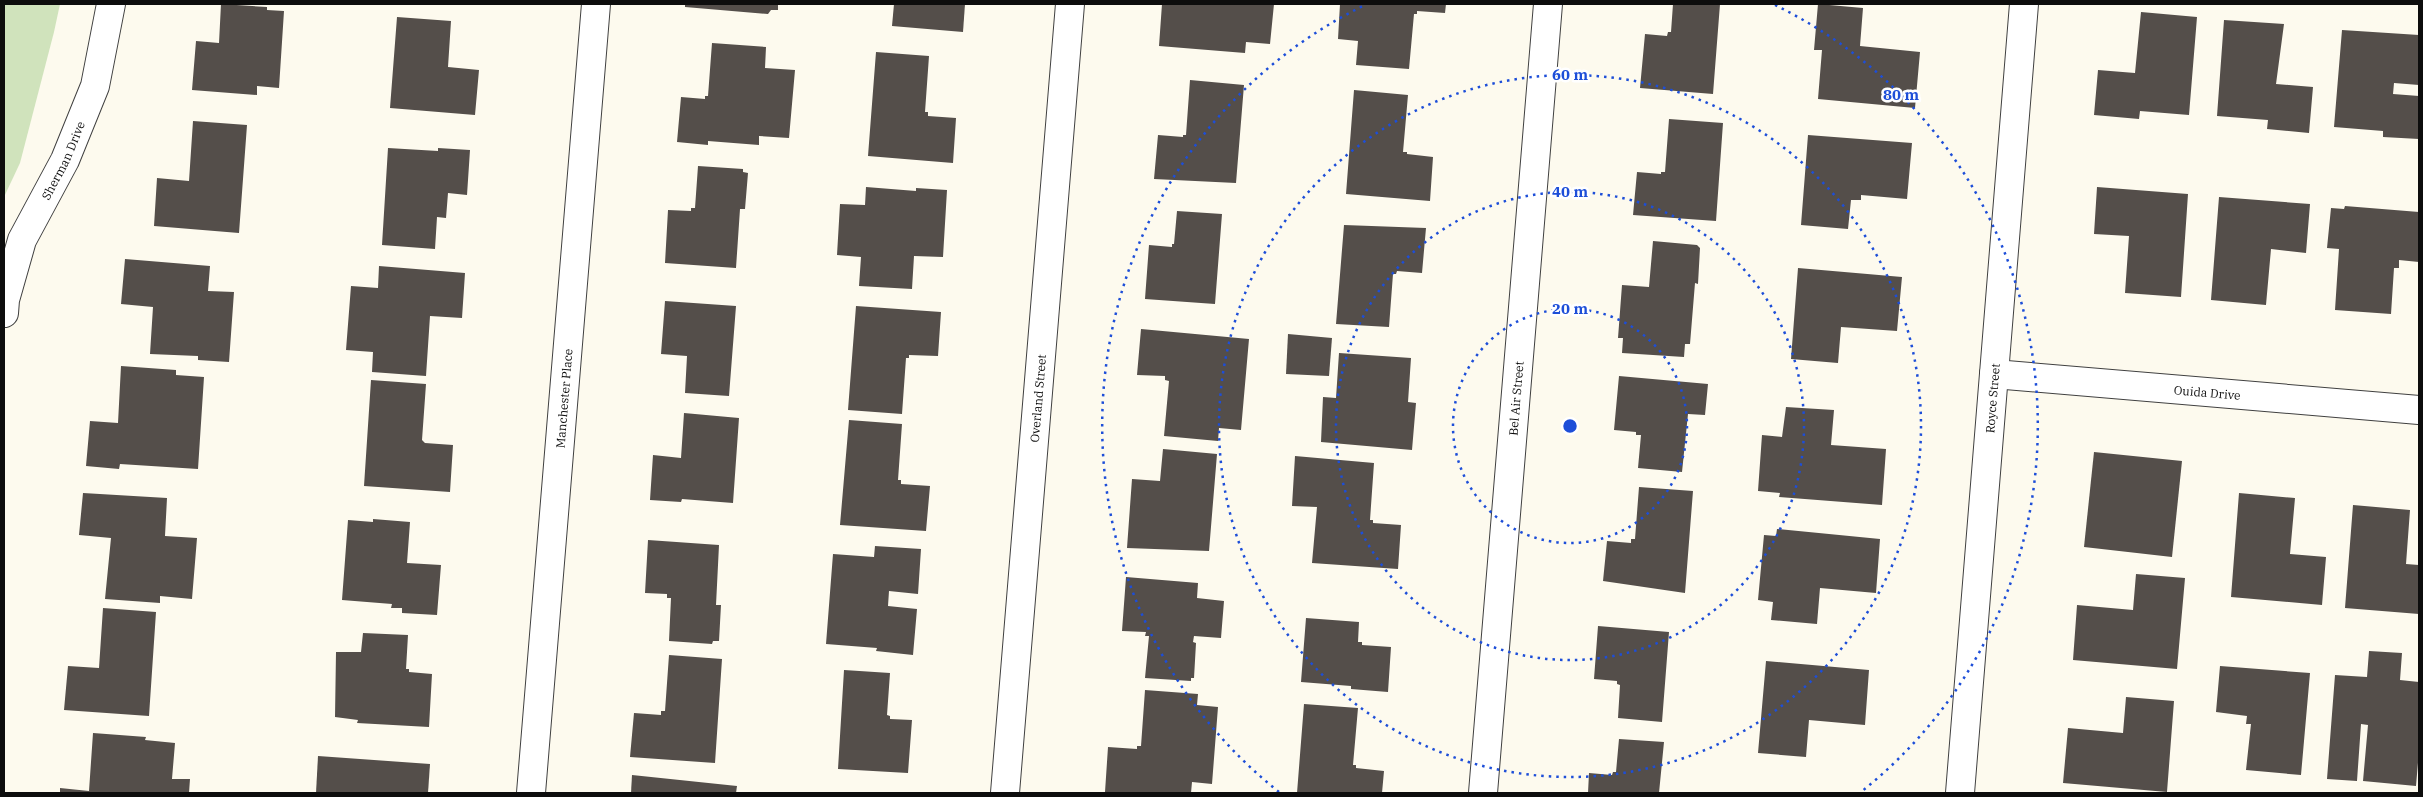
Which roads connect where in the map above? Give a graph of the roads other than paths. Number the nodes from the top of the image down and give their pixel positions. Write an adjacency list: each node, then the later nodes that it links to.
1 (111, 4): 6 (street, Sherman Drive)
2 (596, 4): 9 (street, Manchester Place)
3 (1070, 4): 10 (street, Overland Street)
4 (1548, 4): 11 (street, Bel Air Street)
5 (2024, 4): 7 (street, Royce Street)
6 (4, 304)
7 (1994, 374): 8 (street, Ouida Drive); 12 (street, Royce Street)
8 (2419, 410)
9 (531, 793)
10 (1005, 793)
11 (1483, 793)
12 (1960, 793)

